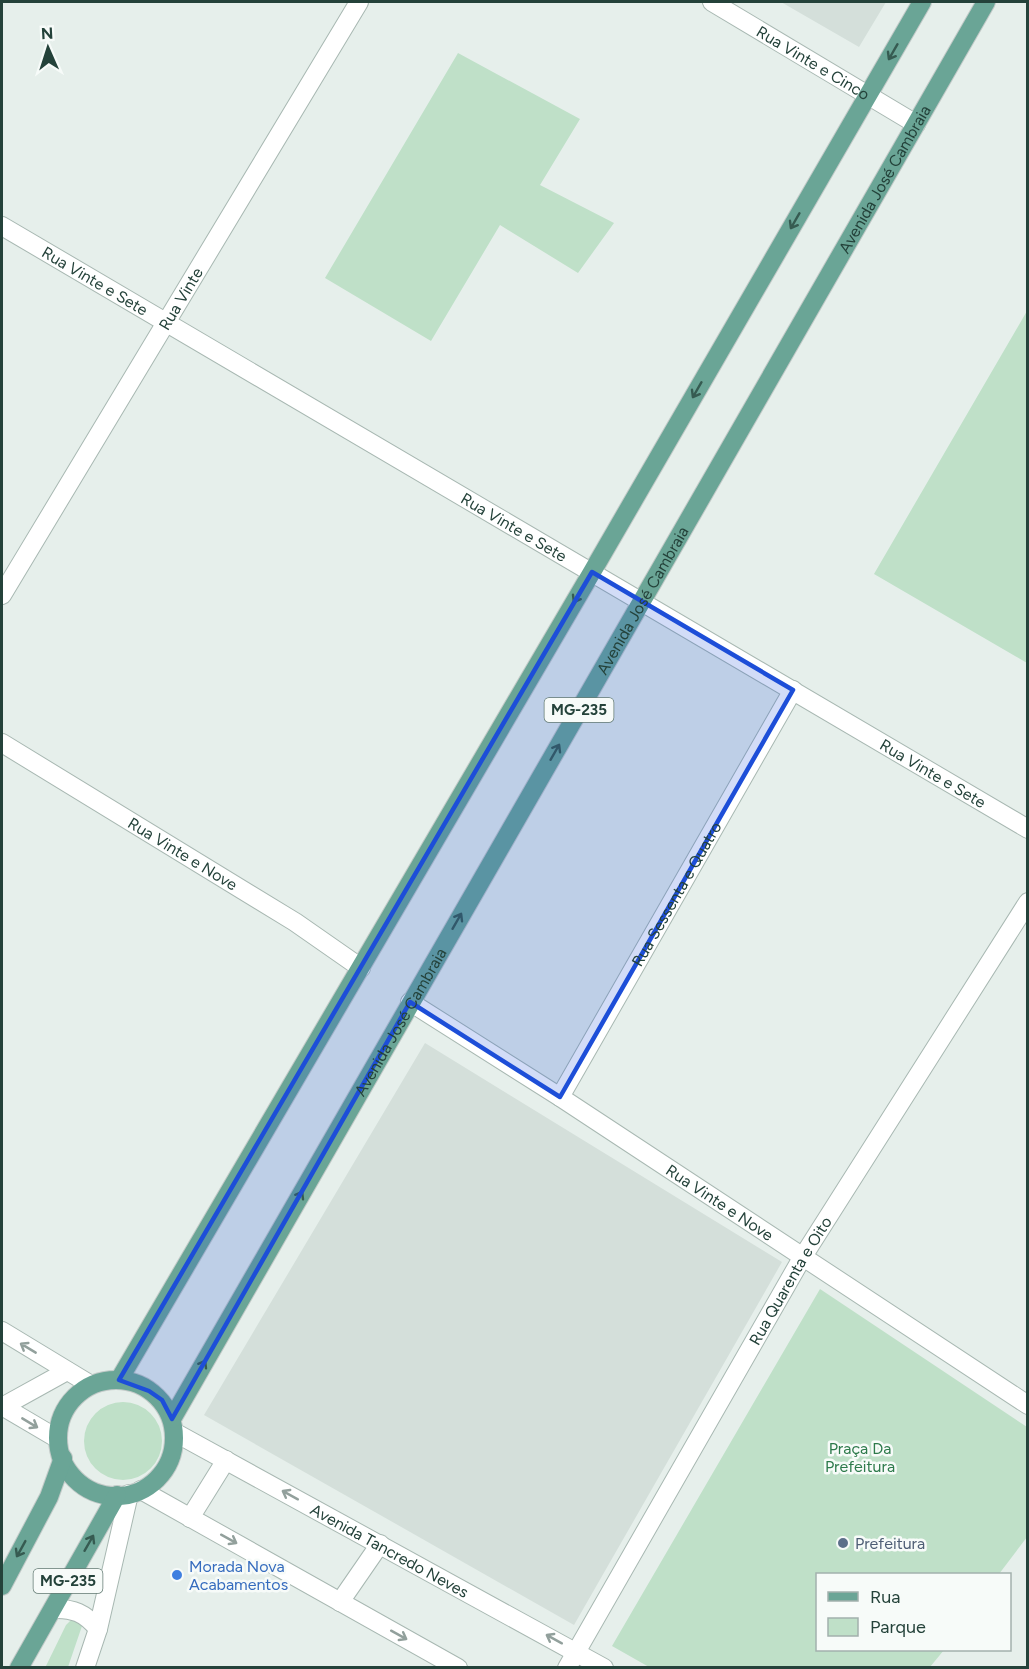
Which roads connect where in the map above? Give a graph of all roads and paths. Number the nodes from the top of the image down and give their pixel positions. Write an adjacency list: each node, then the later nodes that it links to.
1 (359, 2): 8 (street, Rua Vinte)
2 (712, 2): 5 (street, Rua Vinte e Cinco)
3 (922, 2): 5 (main road, MG-235, one-way to 5)
4 (986, 2): 6 (main road, Avenida José Cambraia / MG-235)
5 (868, 96): 6 (street, Rua Vinte e Cinco); 9 (main road, MG-235, one-way to 9)
6 (915, 123): 11 (main road, Avenida José Cambraia / MG-235)
7 (2, 226): 8 (street, Rua Vinte e Sete)
8 (166, 324): 9 (street, Rua Vinte e Sete); 10 (street, Rua Vinte)
9 (592, 572): 11 (street, Rua Vinte e Sete); 16 (main road, MG-235, one-way to 16)
10 (2, 595)
11 (641, 602): 12 (street, Rua Vinte e Sete); 17 (main road, Avenida José Cambraia / MG-235, one-way to 11)
12 (793, 690): 14 (street, Rua Vinte e Sete); 18 (street, Rua Sessenta e Quatro)
13 (2, 743): 16 (street, Rua Vinte e Nove)
14 (1028, 829)
15 (1028, 902): 19 (street, Rua Quarenta e Oito)
16 (361, 968): 22 (main road, MG-235)
17 (410, 1002): 18 (street, Rua Vinte e Nove); 26 (main road, Avenida José Cambraia / MG-235, one-way to 17)
18 (560, 1097): 19 (street, Rua Vinte e Nove)
19 (802, 1258): 25 (street, Rua Vinte e Nove); 37 (street, Rua Quarenta e Oito)
20 (2, 1331): 21 (street, one-way to 20)
21 (67, 1371): 23 (street); 24 (street)
22 (118, 1380): 23 (main road); 26 (main road)
23 (91, 1385): 27 (main road)
24 (2, 1406): 27 (street, one-way to 27)
25 (1028, 1406)
26 (173, 1426): 29 (street, Avenida Tancredo Neves); 30 (main road)
27 (58, 1439): 28 (main road)
28 (63, 1458): 30 (main road); 33 (main road, MG-235, one-way to 33)
29 (226, 1460): 31 (street); 32 (street, Avenida Tancredo Neves, one-way to 29)
30 (129, 1493): 31 (street); 35 (main road, MG-235, one-way to 30); 36 (street)
31 (190, 1518): 34 (street, one-way to 34)
32 (380, 1544): 34 (street); 37 (street, Avenida Tancredo Neves, one-way to 32)
33 (2, 1586)
34 (340, 1602): 40 (street, one-way to 40)
35 (53, 1609): 36 (street); 38 (main road, MG-235)
36 (98, 1629): 39 (street)
37 (576, 1651): 41 (street, Rua Quarenta e Oito); 42 (street, Avenida Tancredo Neves)
38 (19, 1668)
39 (85, 1668)
40 (458, 1668)
41 (567, 1668)
42 (604, 1668)

